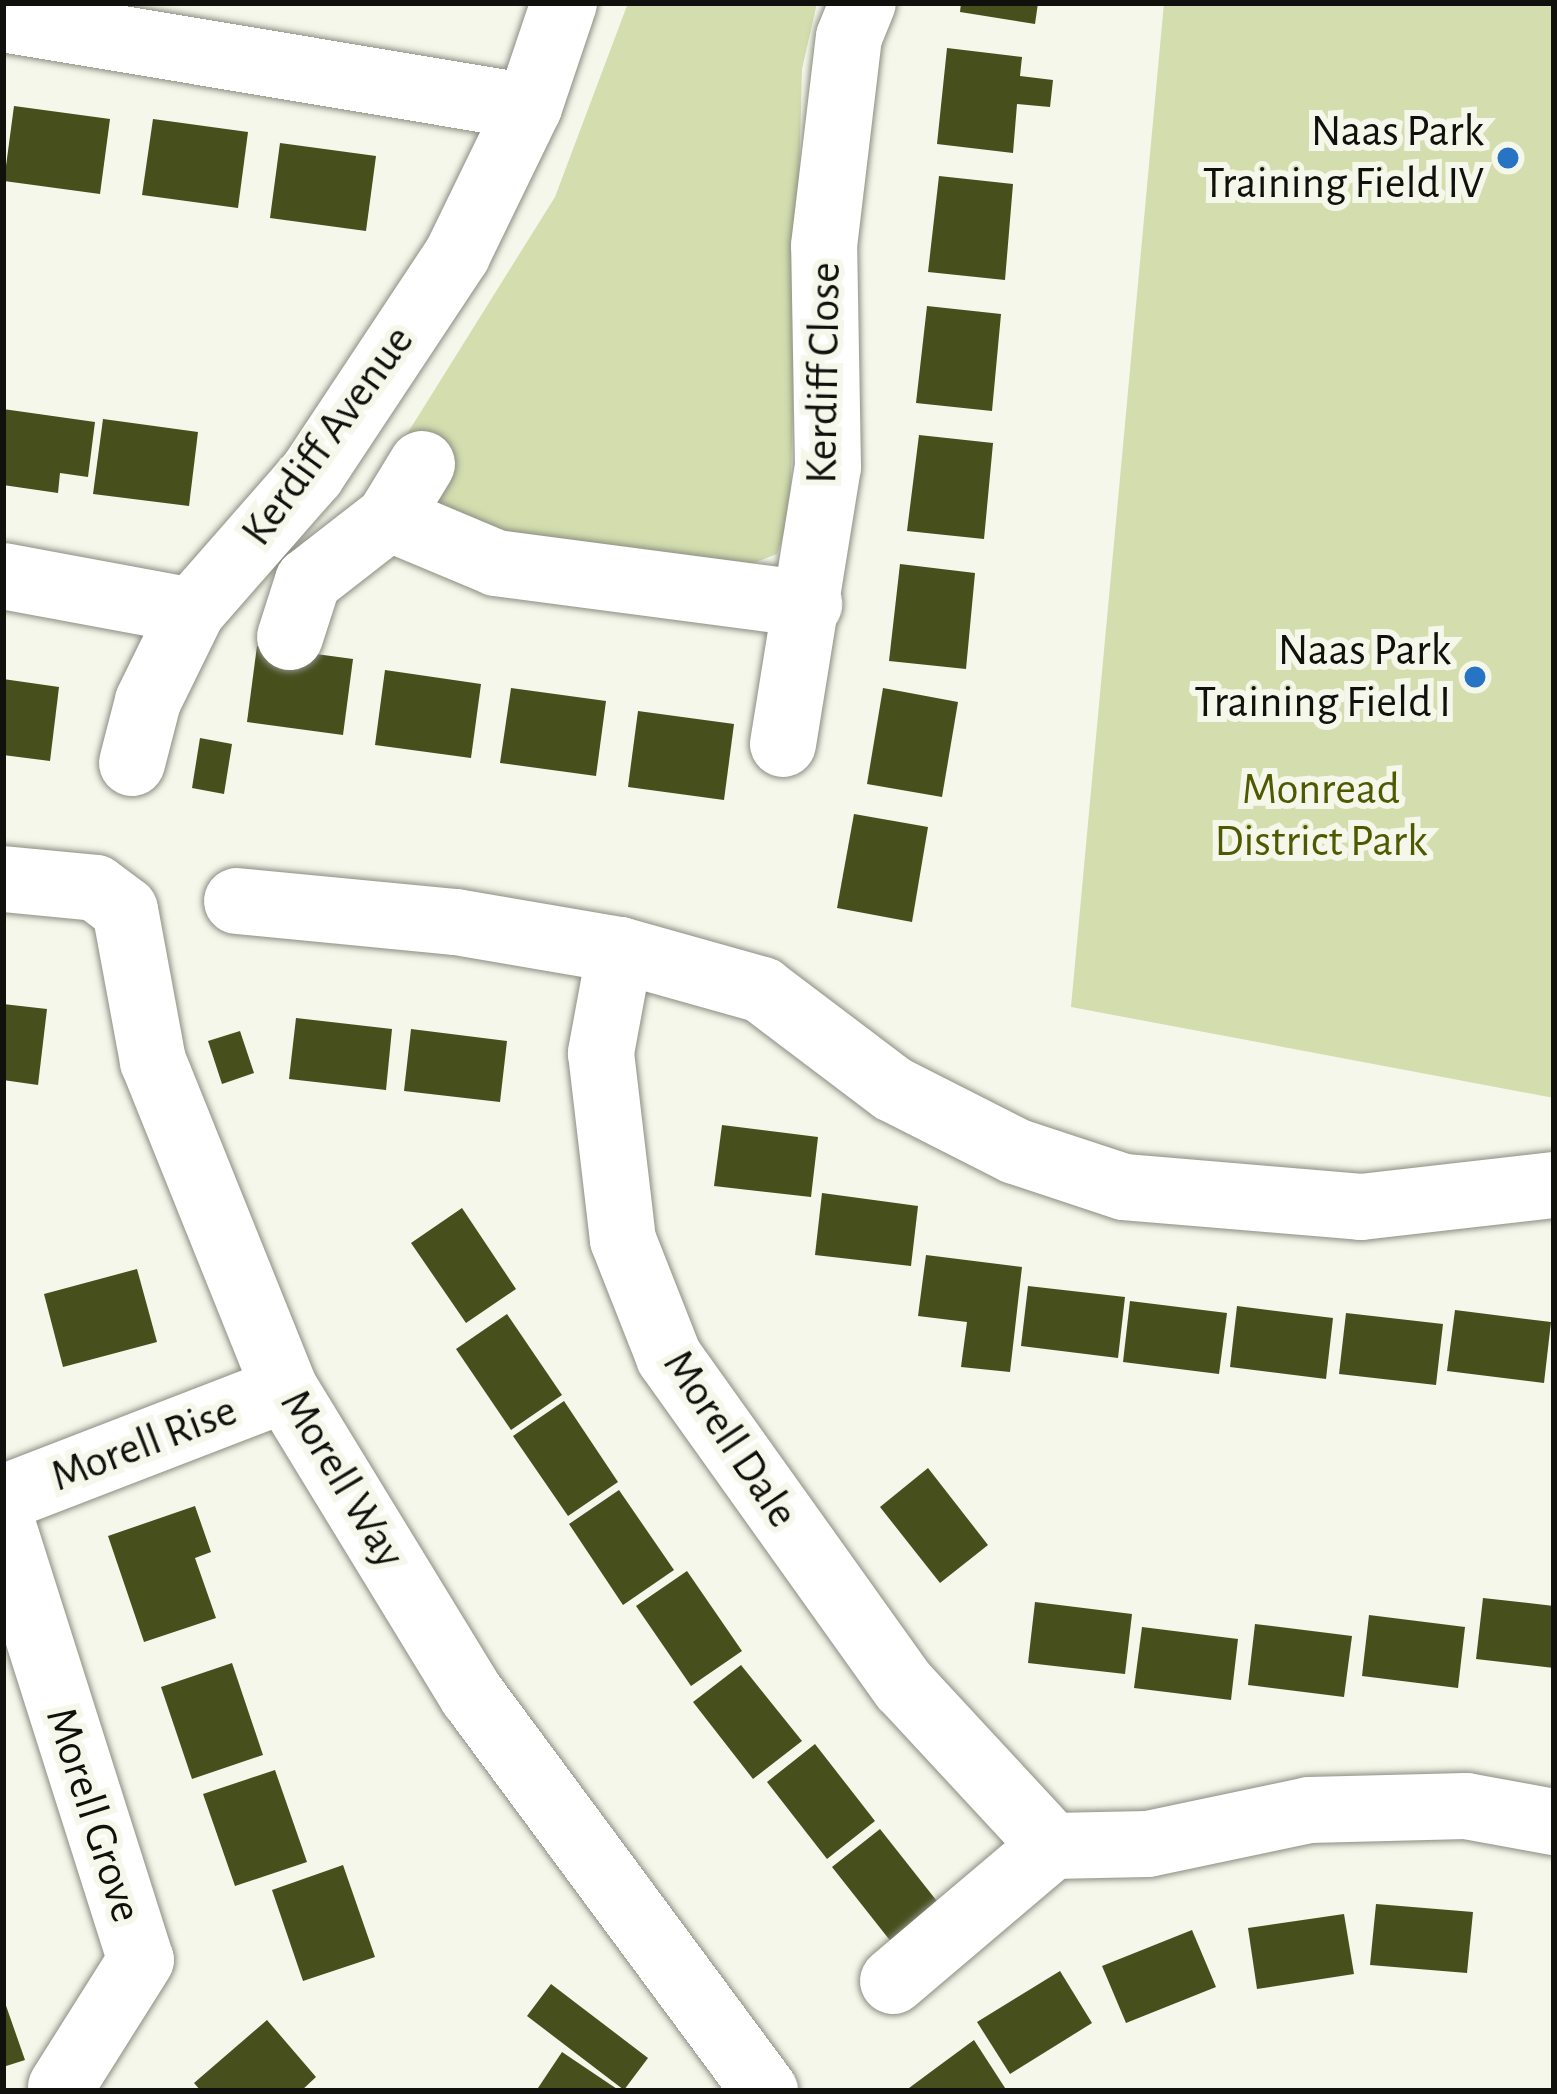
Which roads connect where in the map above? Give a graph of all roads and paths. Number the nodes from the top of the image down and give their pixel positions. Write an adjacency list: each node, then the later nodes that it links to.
1 (564, 3): 4 (street, Kerdiff Avenue)
2 (863, 3): 6 (street, Kerdiff Close)
3 (3, 19): 4 (street)
4 (529, 106): 7 (street, Kerdiff Avenue)
5 (3, 577): 7 (street)
6 (809, 604): 8 (street); 9 (street, Kerdiff Close)
7 (192, 611): 10 (street, Kerdiff Avenue)
8 (290, 638)
9 (783, 744)
10 (132, 764)
11 (3, 879): 15 (street, Morell Way)
12 (237, 901): 13 (street)
13 (620, 950): 14 (street); 19 (street, Morell Dale)
14 (1554, 1185)
15 (285, 1389): 16 (street, Morell Rise); 22 (street, Morell Way)
16 (3, 1498)
17 (3, 1526): 21 (street, Morell Grove)
18 (1554, 1822): 19 (street)
19 (1052, 1846): 20 (street)
20 (893, 1981)
21 (61, 2087)
22 (760, 2089)

